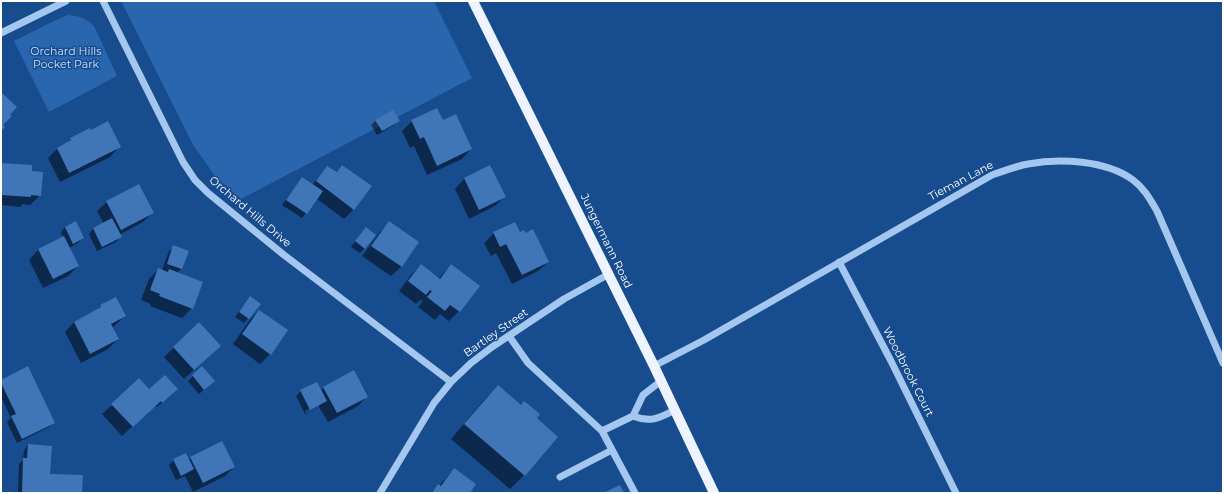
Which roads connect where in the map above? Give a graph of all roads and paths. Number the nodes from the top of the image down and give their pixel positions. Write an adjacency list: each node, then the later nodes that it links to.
1 (66, 1): 4 (street)
2 (103, 1): 11 (street, Orchard Hills Drive)
3 (473, 1): 6 (main road, Jungermann Road)
4 (1, 33)
5 (839, 262): 8 (street, Tieman Lane); 9 (street, Tieman Lane); 20 (street, Woodbrook Court)
6 (609, 274): 7 (street, Bartley Street); 9 (main road, Jungermann Road)
7 (509, 336): 11 (street, Bartley Street); 14 (street)
8 (1223, 362)
9 (654, 366): 10 (main road, Jungermann Road)
10 (661, 381): 12 (main road, Jungermann Road); 13 (street)
11 (451, 382): 17 (street, Bartley Street)
12 (675, 410): 13 (street); 19 (main road, Jungermann Road)
13 (633, 416): 14 (street)
14 (602, 431): 15 (street)
15 (612, 450): 16 (street); 18 (street)
16 (560, 477)
17 (380, 493)
18 (635, 493)
19 (714, 493)
20 (956, 493)

